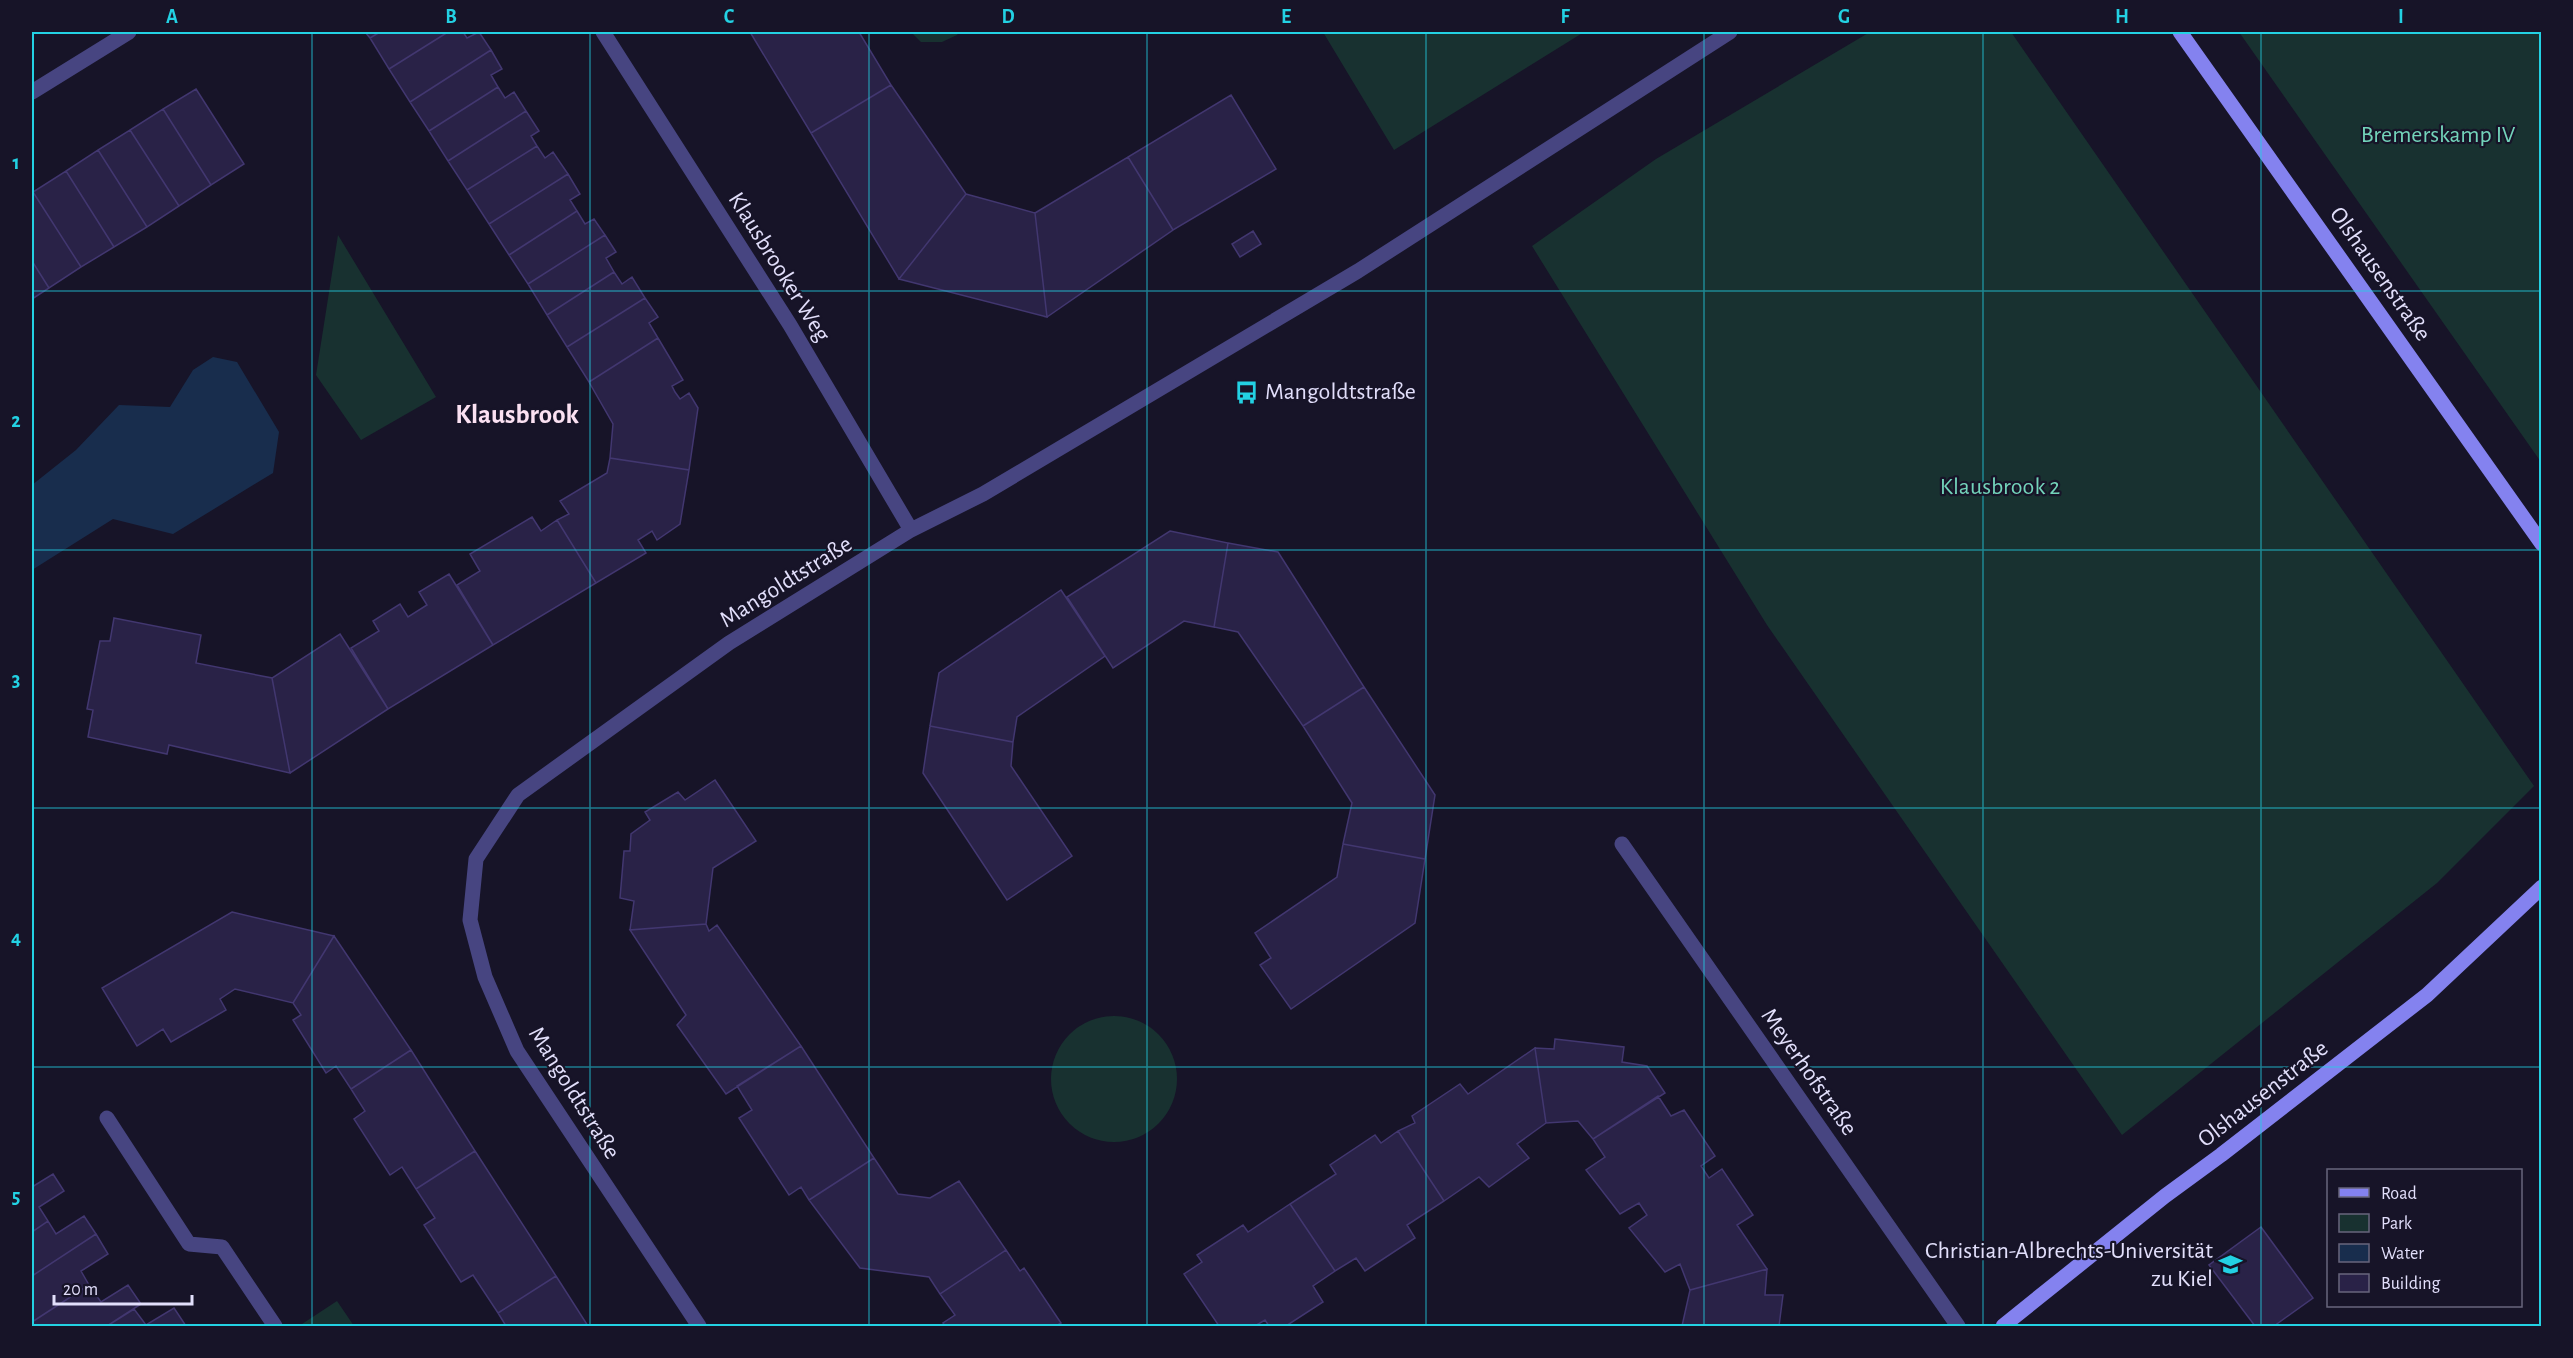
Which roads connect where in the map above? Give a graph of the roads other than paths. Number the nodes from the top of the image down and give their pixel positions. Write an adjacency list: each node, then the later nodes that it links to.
1 (129, 32): 5 (street)
2 (603, 32): 6 (street, Klausbrooker Weg)
3 (1730, 32): 6 (street, Mangoldtstraße)
4 (2180, 32): 7 (street, Olshausenstraße)
5 (32, 92)
6 (911, 530): 12 (street, Mangoldtstraße)
7 (2541, 544)
8 (1622, 844): 13 (street, Meyerhofstraße)
9 (2541, 887): 14 (street, Olshausenstraße)
10 (107, 1118): 11 (street)
11 (275, 1326)
12 (699, 1326)
13 (1958, 1326)
14 (2003, 1326)

